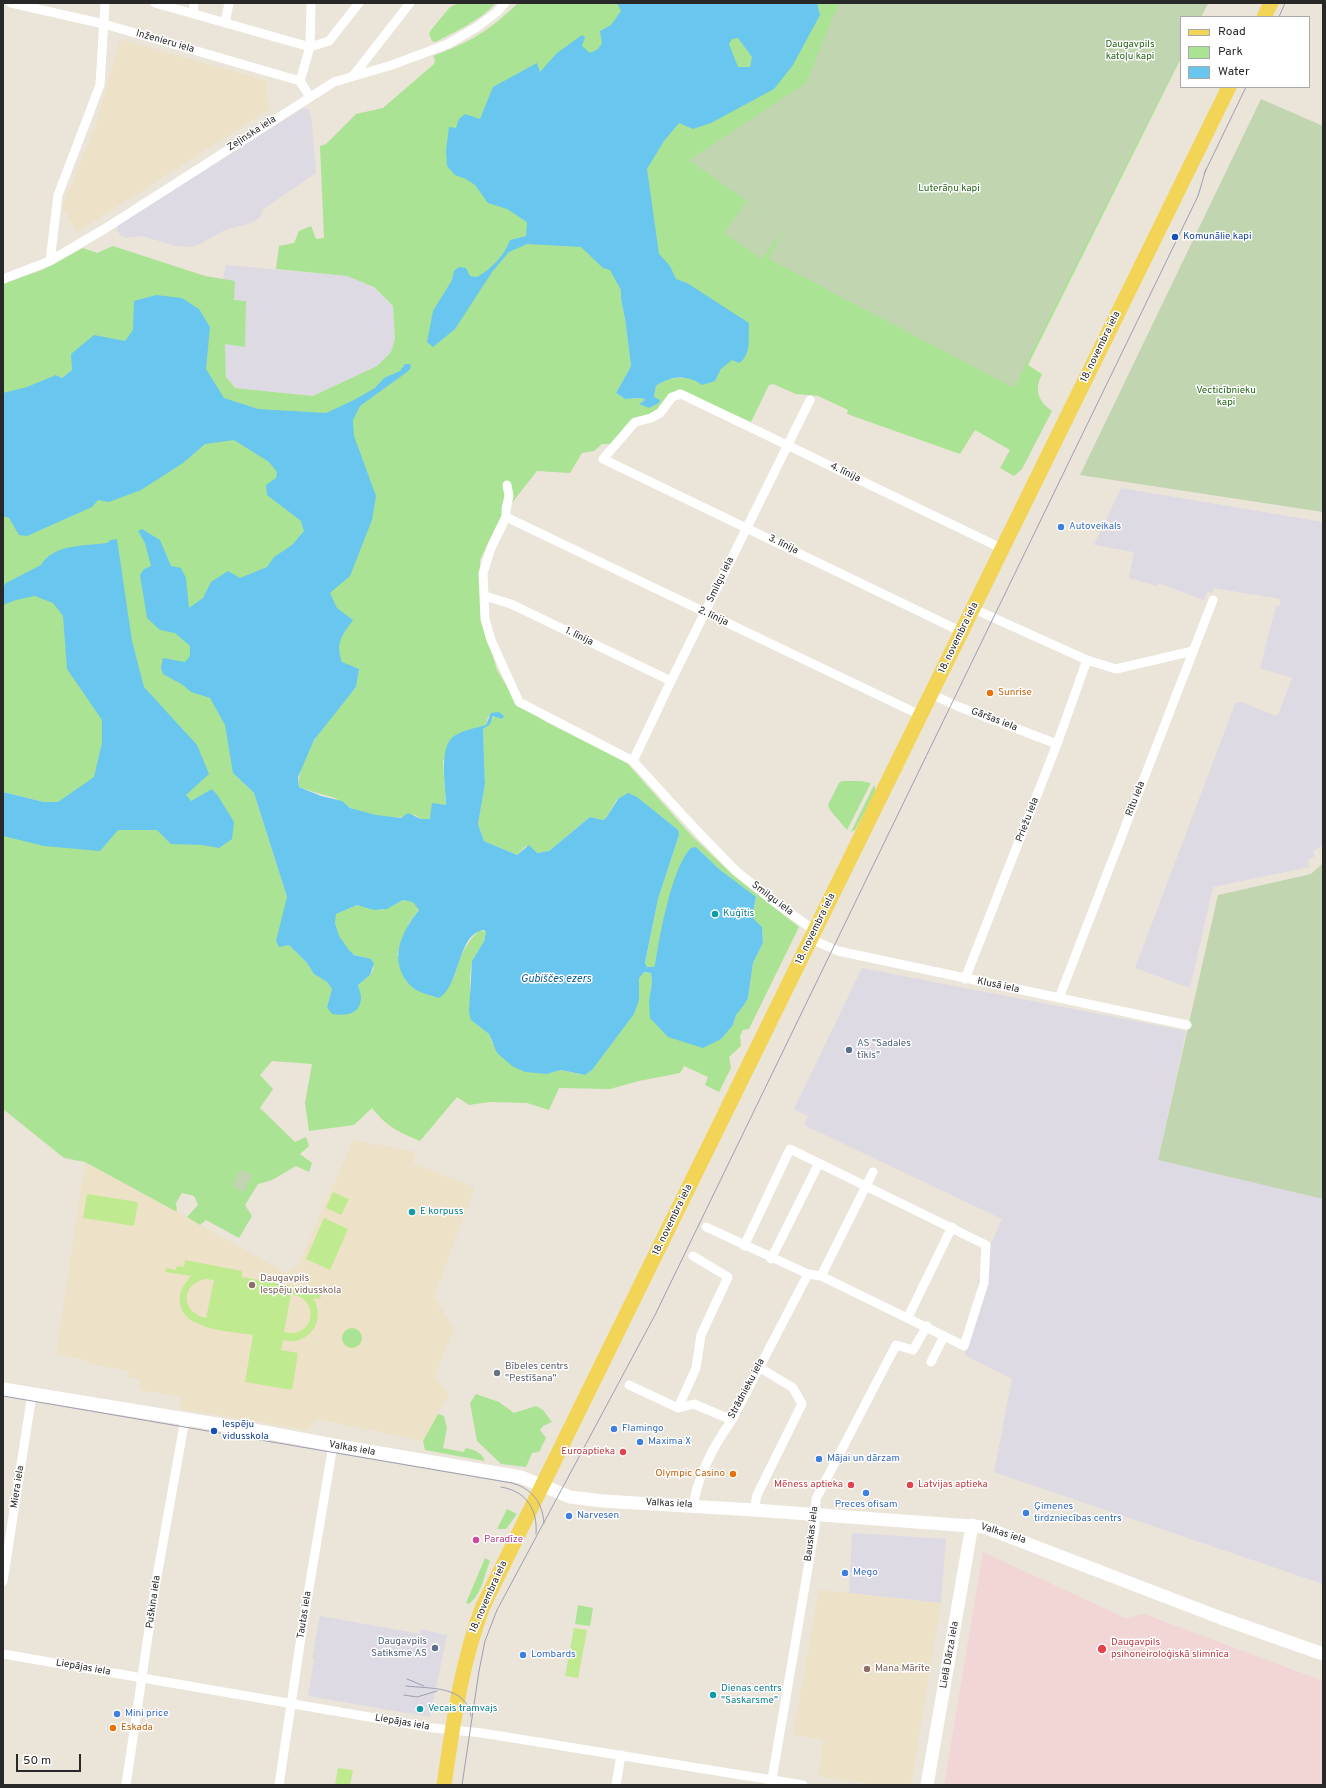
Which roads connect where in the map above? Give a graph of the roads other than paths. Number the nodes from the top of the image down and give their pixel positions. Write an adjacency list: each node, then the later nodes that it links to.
1 (11, 3): 14 (street, Inženieru iela)
2 (105, 3): 14 (street)
3 (155, 3): 11 (street)
4 (194, 3): 11 (street)
5 (229, 3): 13 (street)
6 (311, 3): 15 (street)
7 (359, 3): 15 (street)
8 (410, 3): 16 (street)
9 (505, 3): 16 (street, Zeļinska iela)
10 (1271, 3): 12 (main road)
11 (193, 14): 13 (street)
12 (1264, 16)
13 (225, 23): 15 (street)
14 (104, 24): 17 (street, Inženieru iela); 20 (street)
15 (310, 47): 17 (street)
16 (353, 76): 19 (street, Zeļinska iela)
17 (300, 82): 19 (street)
18 (1229, 88): 28 (main road, 18. novembra iela)
19 (310, 97): 20 (street, Zeļinska iela)
20 (50, 261): 21 (street, Zeļinska iela)
21 (3, 279)
22 (810, 400): 23 (street, Smilgu iela)
23 (787, 445): 24 (street, 4. līnija); 27 (street, Smilgu iela); 28 (street, 4. līnija)
24 (604, 459): 27 (street, 3. līnija)
25 (507, 485): 26 (street)
26 (506, 518): 29 (street); 32 (street, 2. līnija)
27 (746, 528): 32 (street, Smilgu iela); 33 (street, 3. līnija)
28 (1003, 549): 31 (main road, 18. novembra iela)
29 (485, 596): 36 (street, 1. līnija); 40 (street, Smilgu iela)
30 (1213, 600): 34 (street, Rītu iela)
31 (974, 609): 33 (main road, 18. novembra iela); 35 (street)
32 (704, 613): 36 (street, Smilgu iela); 38 (street, 2. līnija)
33 (962, 632): 37 (main road, 18. novembra iela)
34 (1193, 651): 35 (street); 43 (street, Rītu iela)
35 (1087, 660): 39 (street, Priežu iela)
36 (671, 681): 40 (street, Smilgu iela)
37 (931, 694): 38 (main road, 18. novembra iela); 39 (street, Gāršas iela)
38 (920, 715): 41 (main road, 18. novembra iela)
39 (1057, 744): 42 (street, Priežu iela)
40 (633, 760): 41 (street, Smilgu iela)
41 (813, 935): 42 (street, Klusā iela); 67 (main road, 18. novembra iela)
42 (966, 979): 43 (street, Klusā iela)
43 (1059, 998): 44 (street, Klusā iela)
44 (1187, 1025)
45 (818, 1163): 47 (street); 50 (street); 52 (street)
46 (873, 1172): 47 (street)
47 (866, 1186): 49 (street); 54 (street)
48 (706, 1227): 50 (street)
49 (952, 1227): 55 (street); 57 (street)
50 (744, 1246): 52 (street)
51 (693, 1256): 63 (street)
52 (771, 1259): 53 (street)
53 (808, 1274): 54 (street); 59 (street, Strādnieku iela)
54 (821, 1276): 55 (street)
55 (908, 1317): 56 (street)
56 (927, 1326): 57 (street); 70 (street, Bauskas iela)
57 (944, 1336): 58 (street)
58 (931, 1362)
59 (759, 1366): 65 (street, Strādnieku iela); 69 (street)
60 (629, 1385): 63 (street)
61 (3, 1389): 62 (street, Valkas iela)
62 (32, 1394): 64 (street, Valkas iela); 72 (street, Miera iela)
63 (678, 1408): 65 (street)
64 (185, 1419): 66 (street, Valkas iela); 75 (street, Puškina iela)
65 (732, 1420): 68 (street, Strādnieku iela)
66 (333, 1446): 67 (street, Valkas iela); 76 (street, Tautas iela)
67 (543, 1486): 68 (street, Valkas iela); 77 (main road, 18. novembra iela)
68 (692, 1506): 69 (street, Valkas iela)
69 (754, 1510): 70 (street, Valkas iela)
70 (816, 1514): 71 (street, Valkas iela); 79 (street, Bauskas iela)
71 (972, 1525): 74 (street, Valkas iela); 85 (street, Lielā Dārza iela)
72 (3, 1581)
73 (3, 1654): 75 (street, Liepājas iela)
74 (1323, 1654)
75 (143, 1678): 76 (street, Liepājas iela); 80 (street, Puškina iela)
76 (292, 1704): 77 (street, Liepājas iela); 81 (street, Tautas iela)
77 (453, 1730): 78 (street, Liepājas iela); 82 (main road, 18. novembra iela)
78 (621, 1756): 79 (street, Liepājas iela); 83 (street)
79 (771, 1782): 84 (street, Liepājas iela)
80 (126, 1785)
81 (280, 1785)
82 (444, 1785)
83 (616, 1785)
84 (802, 1785)
85 (927, 1785)

